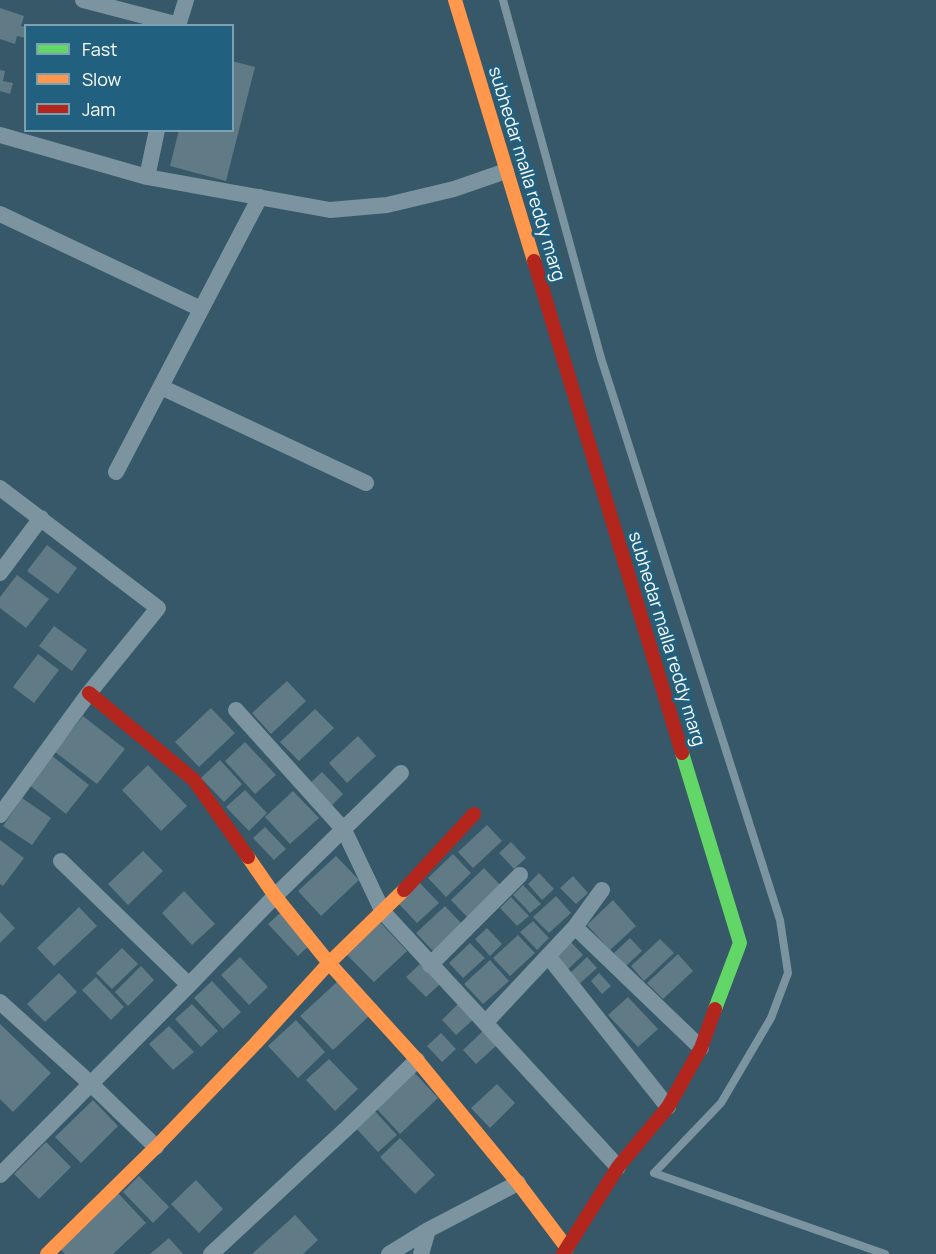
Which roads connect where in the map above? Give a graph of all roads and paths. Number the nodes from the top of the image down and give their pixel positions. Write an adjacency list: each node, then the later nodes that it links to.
1 (83, 0): 5 (street)
2 (186, 0): 6 (street)
3 (455, 0): 9 (street, subhedar malla reddy marg)
4 (503, 0): 52 (lane)
5 (174, 24)
6 (178, 24)
7 (157, 132): 10 (street)
8 (0, 135): 10 (street)
9 (506, 171): 11 (street); 38 (street, subhedar malla reddy marg)
10 (147, 177): 11 (street)
11 (260, 197): 13 (street)
12 (0, 214): 13 (street)
13 (201, 309): 14 (street)
14 (161, 387): 15 (street); 16 (street)
15 (116, 472)
16 (366, 483)
17 (0, 488): 18 (street)
18 (41, 518): 19 (street); 20 (street)
19 (0, 573)
20 (89, 693): 24 (street); 29 (street)
21 (236, 710): 25 (street)
22 (401, 773): 25 (street)
23 (474, 814): 30 (street)
24 (0, 815)
25 (344, 830): 29 (street); 30 (street)
26 (61, 861): 35 (street)
27 (520, 875): 34 (street)
28 (602, 890): 31 (street)
29 (275, 896): 33 (street); 35 (street)
30 (383, 912): 33 (street); 34 (street)
31 (575, 927): 32 (street); 38 (street)
32 (548, 956): 37 (street); 41 (street)
33 (329, 963): 39 (street); 42 (street)
34 (430, 965): 37 (street)
35 (189, 986): 40 (street)
36 (0, 1002): 40 (street)
37 (486, 1022): 43 (street)
38 (701, 1048): 41 (street, subhedar malla reddy marg)
39 (417, 1060): 45 (street); 49 (street)
40 (91, 1084): 42 (street); 44 (street)
41 (668, 1107): 43 (street, subhedar malla reddy marg)
42 (156, 1147): 48 (street)
43 (618, 1167): 47 (street, subhedar malla reddy marg)
44 (0, 1175)
45 (518, 1183): 46 (street); 47 (street)
46 (429, 1230): 50 (street); 51 (street)
47 (565, 1251)
48 (47, 1254)
49 (211, 1254)
50 (390, 1254)
51 (421, 1254)
52 (885, 1254)

